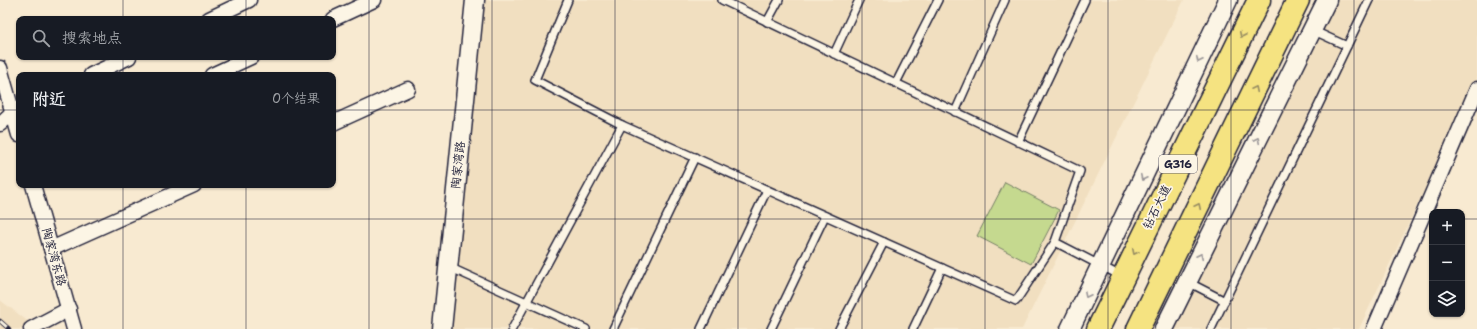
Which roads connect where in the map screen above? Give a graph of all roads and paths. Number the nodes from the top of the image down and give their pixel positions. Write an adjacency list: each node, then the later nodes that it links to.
1 (249, 0): 16 (street)
2 (374, 0): 17 (street)
3 (475, 0): 45 (street, 陶家湾路)
4 (568, 0): 34 (lane)
5 (722, 0): 18 (lane)
6 (778, 0): 18 (lane)
7 (859, 0): 21 (lane)
8 (938, 0): 27 (lane)
9 (1005, 0): 31 (lane)
10 (1085, 0): 35 (lane)
11 (1228, 0): 44 (street, one-way to 44)
12 (1259, 0): 47 (highway, 钻石大道 / G316, one-way to 47)
13 (1298, 0): 49 (highway, G316, one-way to 13)
14 (1327, 0): 19 (street)
15 (1368, 0): 20 (lane)
16 (215, 16)
17 (336, 18)
18 (767, 22): 21 (lane)
19 (1312, 30): 20 (lane); 48 (street, one-way to 19)
20 (1347, 46): 50 (lane)
21 (834, 54): 27 (lane)
22 (123, 60): 25 (street)
23 (244, 60): 26 (street)
24 (0, 68): 30 (street)
25 (97, 72)
26 (218, 72)
27 (896, 83): 31 (lane)
28 (408, 89): 32 (street)
29 (1477, 89): 69 (street)
30 (16, 111): 33 (street)
31 (955, 112): 35 (lane)
32 (336, 122)
33 (0, 124)
34 (622, 124): 36 (lane); 51 (lane)
35 (1018, 142): 42 (lane)
36 (695, 158): 39 (lane); 59 (lane)
37 (34, 188): 43 (street, 陶家湾东路)
38 (187, 188): 43 (street)
39 (767, 190): 40 (lane); 60 (lane)
40 (825, 216): 41 (lane); 61 (lane)
41 (884, 242): 46 (lane); 62 (lane)
42 (1055, 242): 44 (lane); 46 (lane)
43 (51, 249): 53 (street, 陶家湾东路)
44 (1101, 265): 47 (lane); 64 (street, one-way to 64)
45 (448, 266): 51 (lane); 56 (street, 陶家湾路)
46 (942, 268): 63 (lane)
47 (1123, 277): 65 (highway, 钻石大道 / G316)
48 (1187, 282): 50 (lane); 52 (street)
49 (1155, 294): 52 (street); 66 (highway, G316)
50 (1225, 301): 68 (lane)
51 (527, 302): 57 (lane); 58 (lane)
52 (1176, 305): 67 (street)
53 (68, 309): 54 (street); 55 (street, 陶家湾东路)
54 (31, 329)
55 (74, 329)
56 (442, 329)
57 (512, 329)
58 (586, 329)
59 (613, 329)
60 (701, 329)
61 (771, 329)
62 (839, 329)
63 (913, 329)
64 (1070, 329)
65 (1098, 329)
66 (1138, 329)
67 (1164, 329)
68 (1211, 329)
69 (1374, 329)

